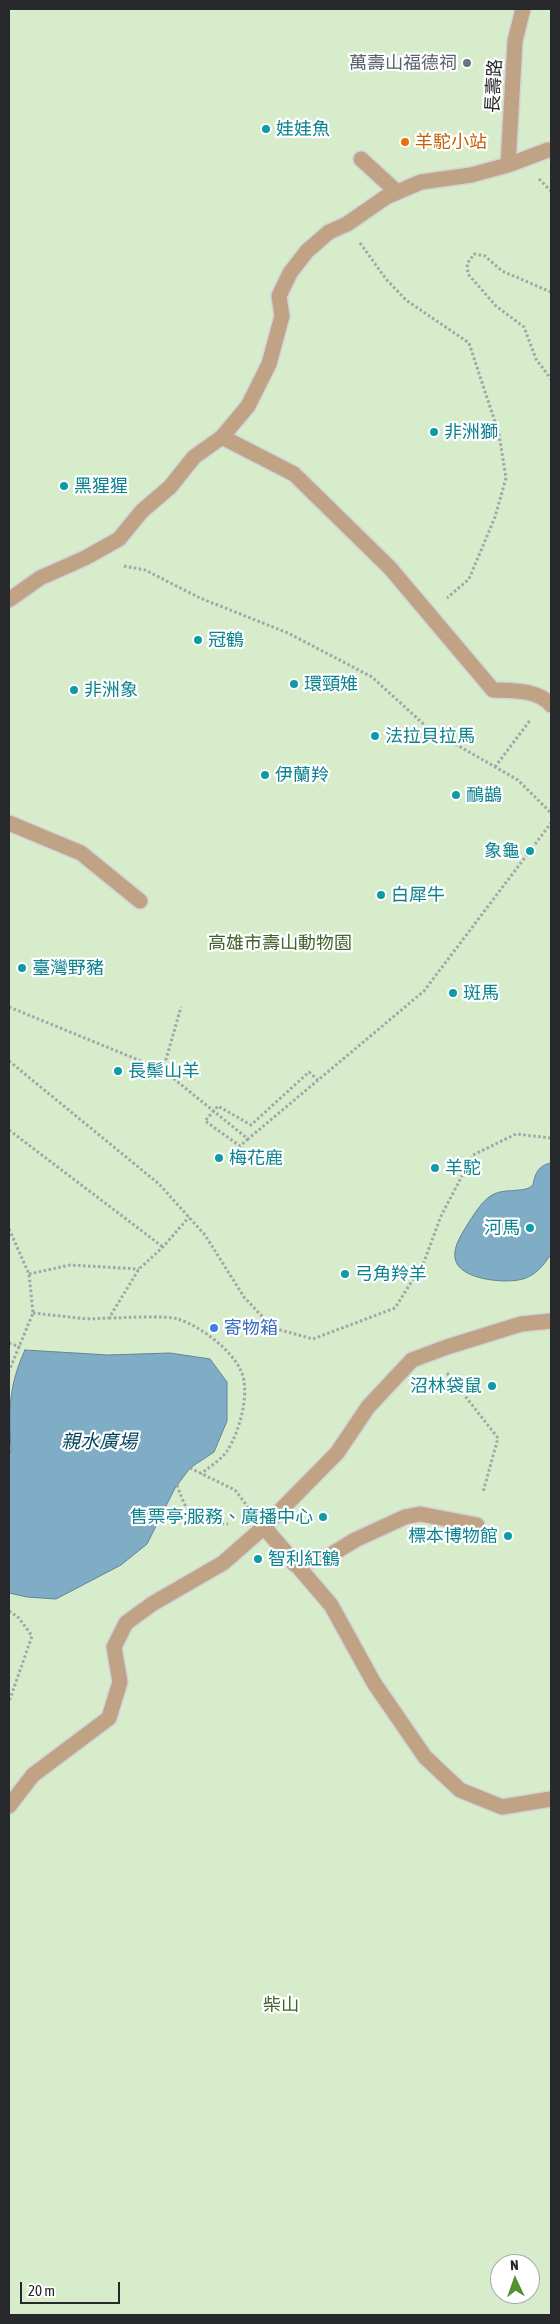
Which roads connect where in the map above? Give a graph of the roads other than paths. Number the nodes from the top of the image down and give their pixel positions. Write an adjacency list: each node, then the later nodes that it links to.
1 (523, 9): 4 (lane, 長壽路)
2 (548, 150): 4 (lane)
3 (361, 159): 5 (lane)
4 (508, 166): 5 (lane)
5 (397, 192): 6 (lane)
6 (222, 437): 7 (lane); 8 (lane)
7 (9, 600)
8 (549, 702)
9 (9, 823): 10 (lane)
10 (140, 901)
11 (551, 1321): 13 (lane)
12 (477, 1525): 14 (lane)
13 (264, 1528): 14 (lane); 16 (lane)
14 (294, 1564): 15 (lane)
15 (551, 1799)
16 (9, 1806)

